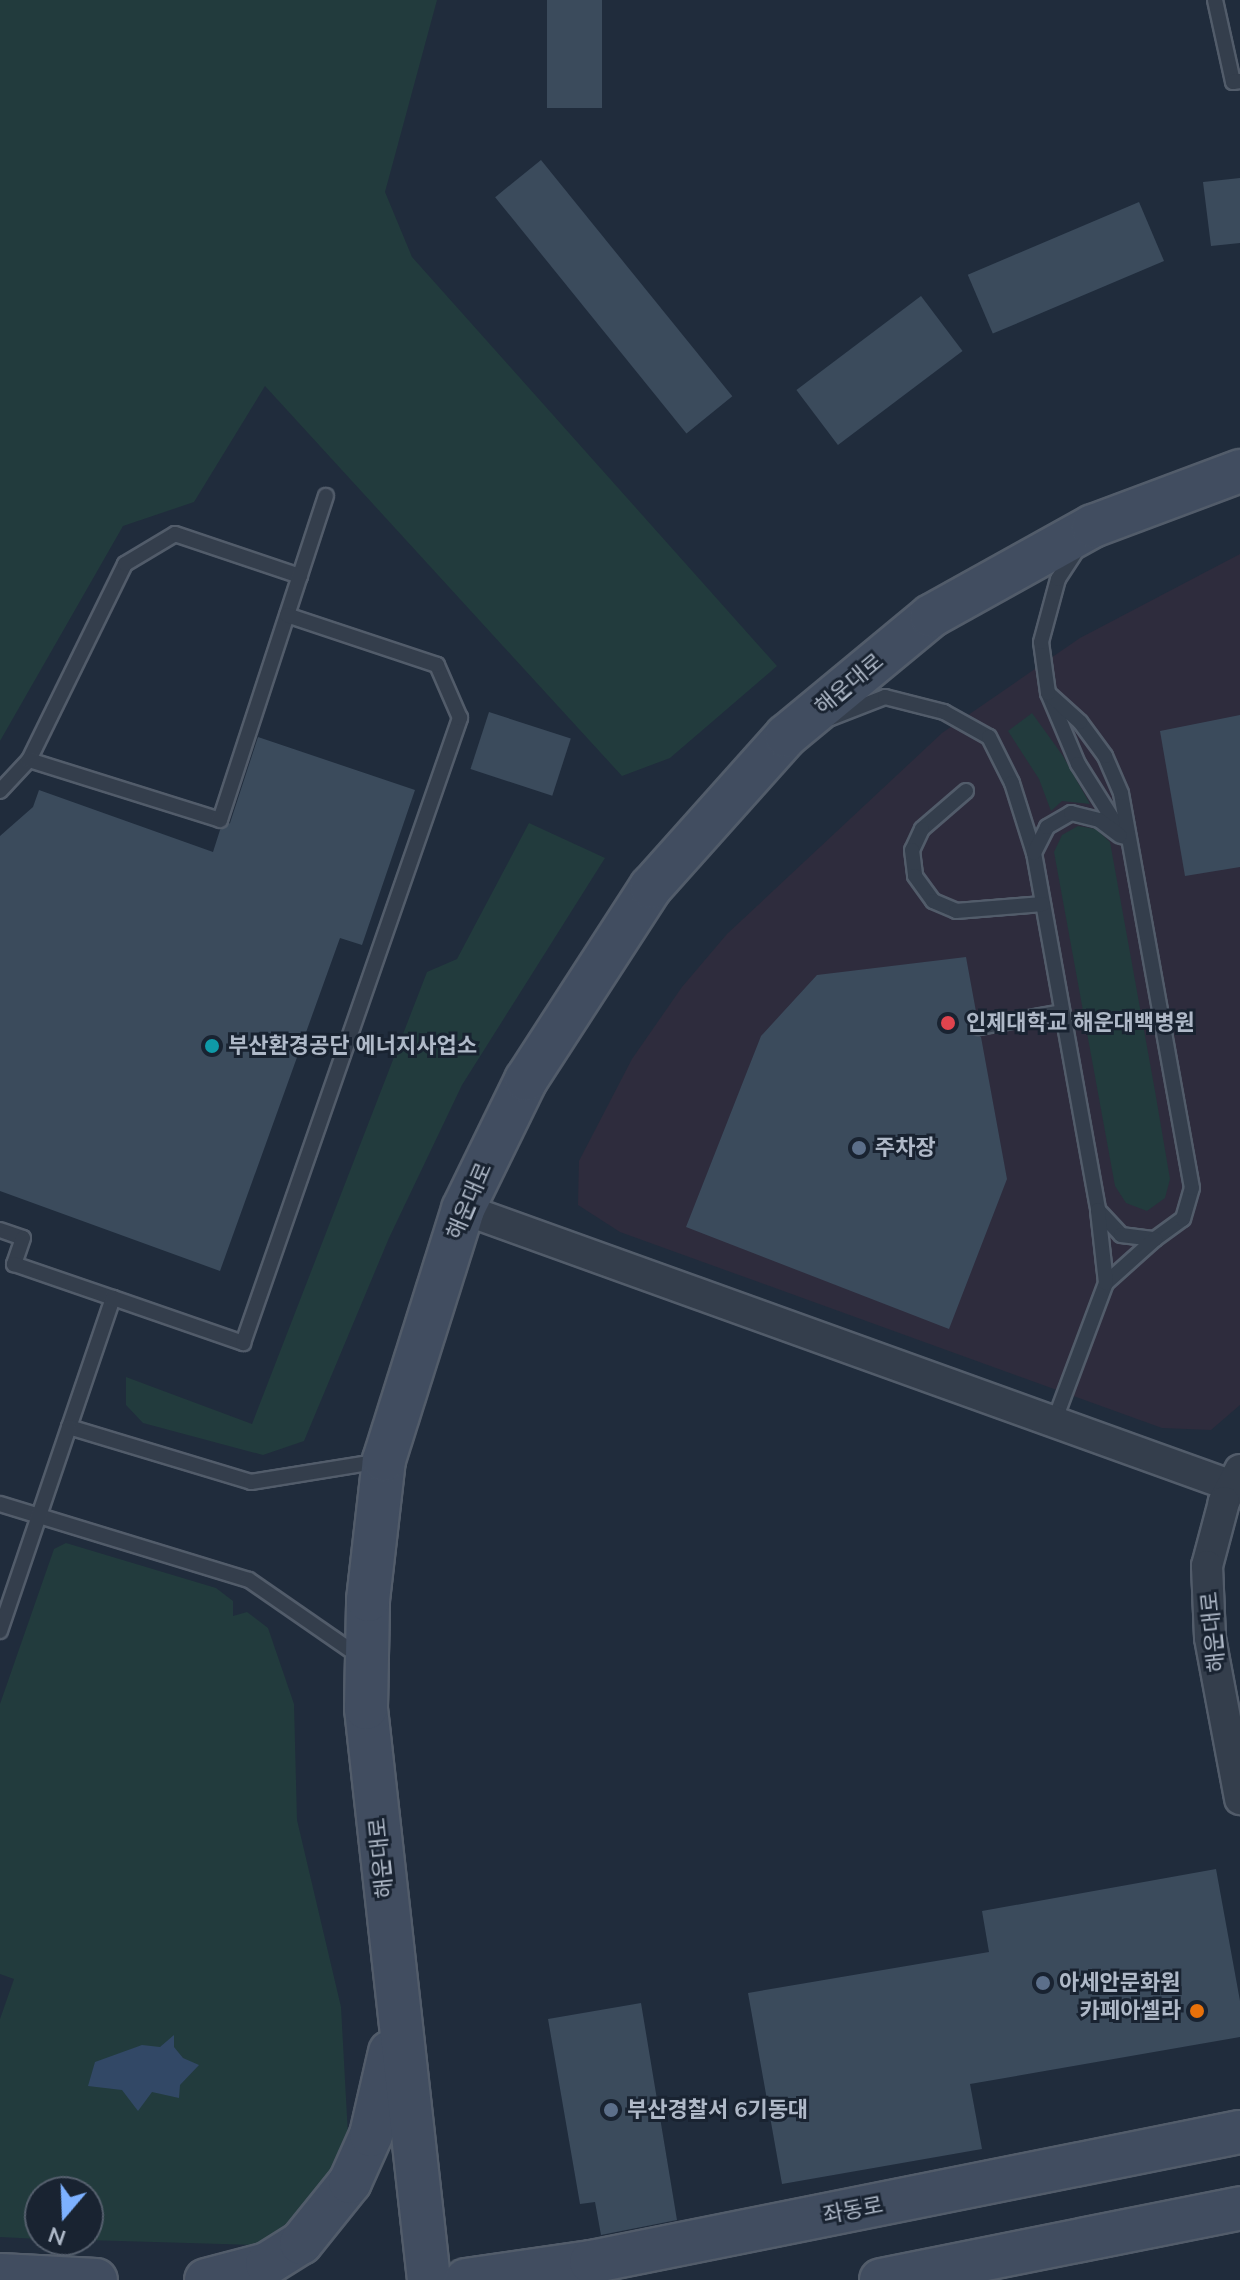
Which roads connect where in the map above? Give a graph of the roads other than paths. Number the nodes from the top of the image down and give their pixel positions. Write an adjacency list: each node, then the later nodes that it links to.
1 (1215, 0): 2 (lane)
2 (1240, 81)
3 (1240, 471): 5 (main road, 해운대로)
4 (326, 496): 6 (lane)
5 (1093, 526): 8 (lane); 9 (main road, 해운대로)
6 (300, 576): 7 (lane); 10 (lane)
7 (287, 615): 10 (lane); 23 (lane)
8 (1048, 693): 13 (lane); 13 (lane)
9 (786, 736): 14 (lane); 18 (main road, 해운대로)
10 (29, 760): 11 (lane)
11 (0, 791)
12 (966, 791): 15 (lane)
13 (1127, 841): 14 (lane); 21 (lane)
14 (1034, 853): 15 (lane)
15 (1043, 904): 16 (lane)
16 (1062, 1012): 17 (lane); 19 (lane)
17 (979, 1027)
18 (463, 1209): 24 (street); 26 (main road, 해운대로)
19 (1098, 1210): 21 (lane); 22 (lane)
20 (0, 1230): 23 (lane)
21 (1155, 1239): 22 (lane)
22 (1106, 1283): 24 (lane)
23 (113, 1298): 25 (lane)
24 (1054, 1422): 27 (street)
25 (69, 1427): 26 (lane); 29 (lane)
26 (384, 1460): 31 (main road, 해운대로)
27 (1236, 1478): 32 (street, 해운대로)
28 (0, 1504): 29 (lane)
29 (38, 1516): 30 (lane); 31 (lane)
30 (0, 1631)
31 (366, 1662): 34 (main road, 해운대로)
32 (1232, 1711): 33 (street, 해운대로)
33 (1240, 1799)
34 (398, 2016): 39 (main road); 40 (main road, 해운대로)
35 (1240, 2132): 41 (main road, 좌동로)
36 (1240, 2208): 42 (main road)
37 (0, 2275): 38 (main road)
38 (96, 2280)
39 (206, 2280)
40 (429, 2280)
41 (466, 2280)
42 (881, 2280)

